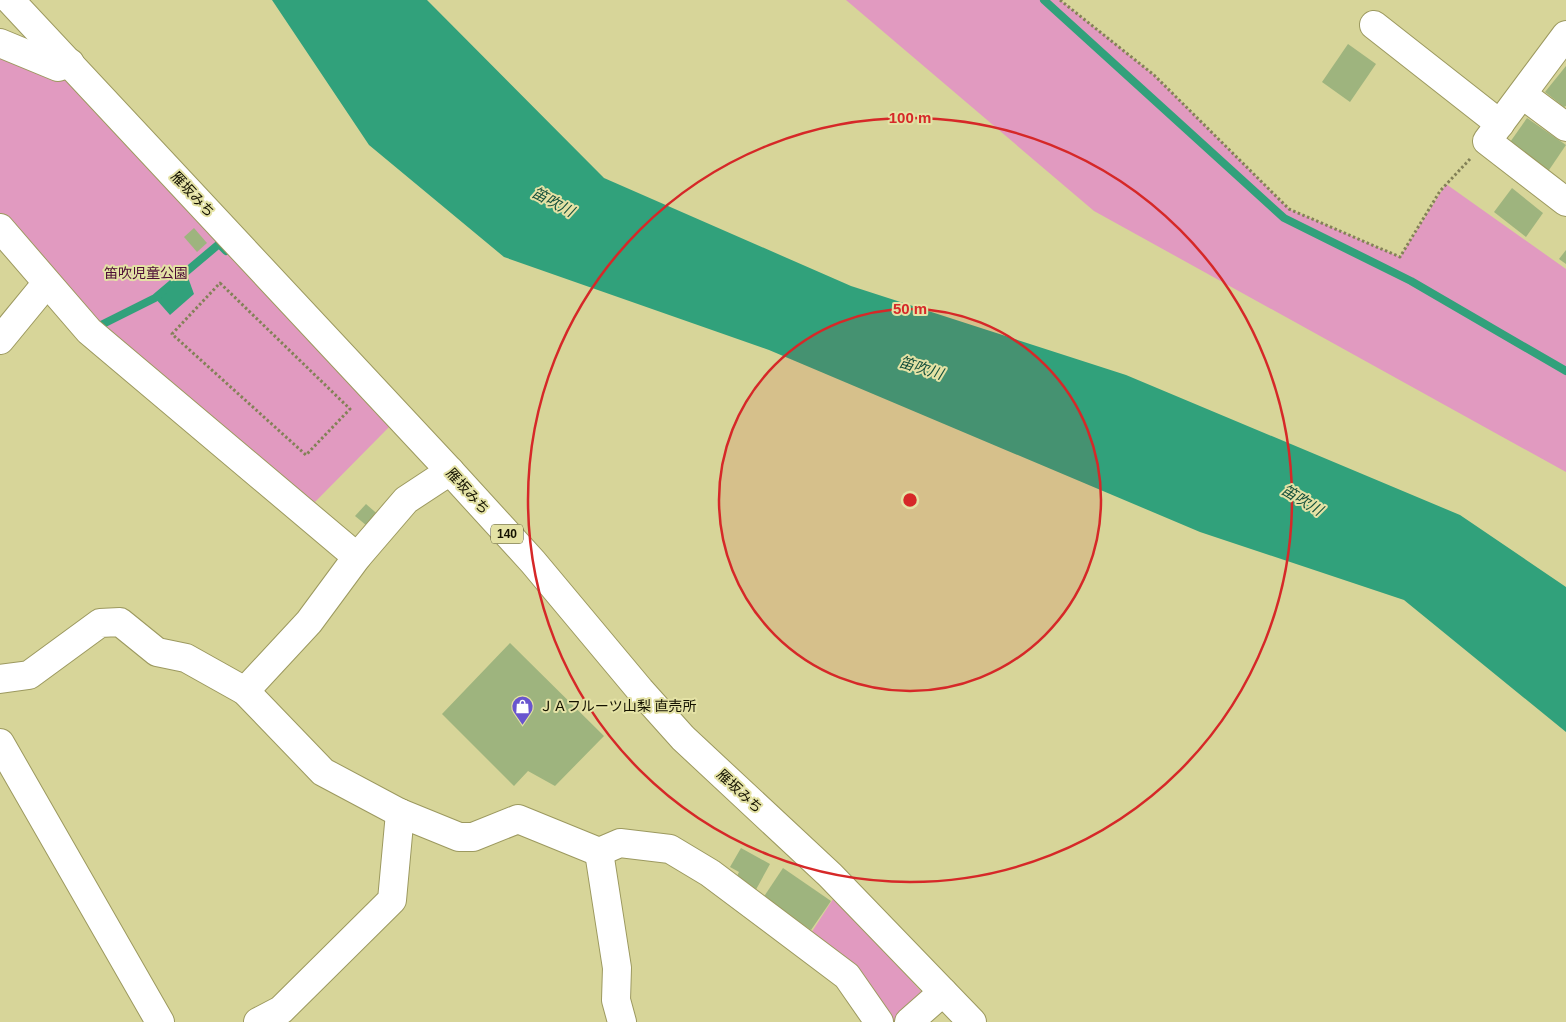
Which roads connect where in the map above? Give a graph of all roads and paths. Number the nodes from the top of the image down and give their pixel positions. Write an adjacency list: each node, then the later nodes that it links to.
1 (10, 0): 6 (main road, 雁坂みち / 140)
2 (1060, 0): 9 (path)
3 (1374, 25): 9 (main road)
4 (1566, 35): 7 (main road)
5 (0, 43): 6 (main road)
6 (70, 62): 15 (main road, 雁坂みち / 140)
7 (1523, 95): 8 (main road); 9 (main road)
8 (1566, 127)
9 (1493, 132): 10 (main road)
10 (1566, 202)
11 (0, 228): 12 (main road)
12 (46, 284): 13 (main road); 16 (main road)
13 (0, 340)
14 (306, 455): 14 (path)
15 (450, 471): 16 (main road); 22 (main road, 雁坂みち / 140)
16 (357, 557): 18 (main road)
17 (0, 679): 18 (main road)
18 (245, 691): 20 (main road)
19 (0, 743): 23 (main road)
20 (400, 813): 21 (main road); 24 (main road)
21 (599, 852): 25 (main road); 26 (main road)
22 (943, 992): 27 (main road); 28 (main road, 雁坂みち / 140)
23 (160, 1022)
24 (258, 1022)
25 (622, 1022)
26 (880, 1022)
27 (909, 1022)
28 (972, 1022)

